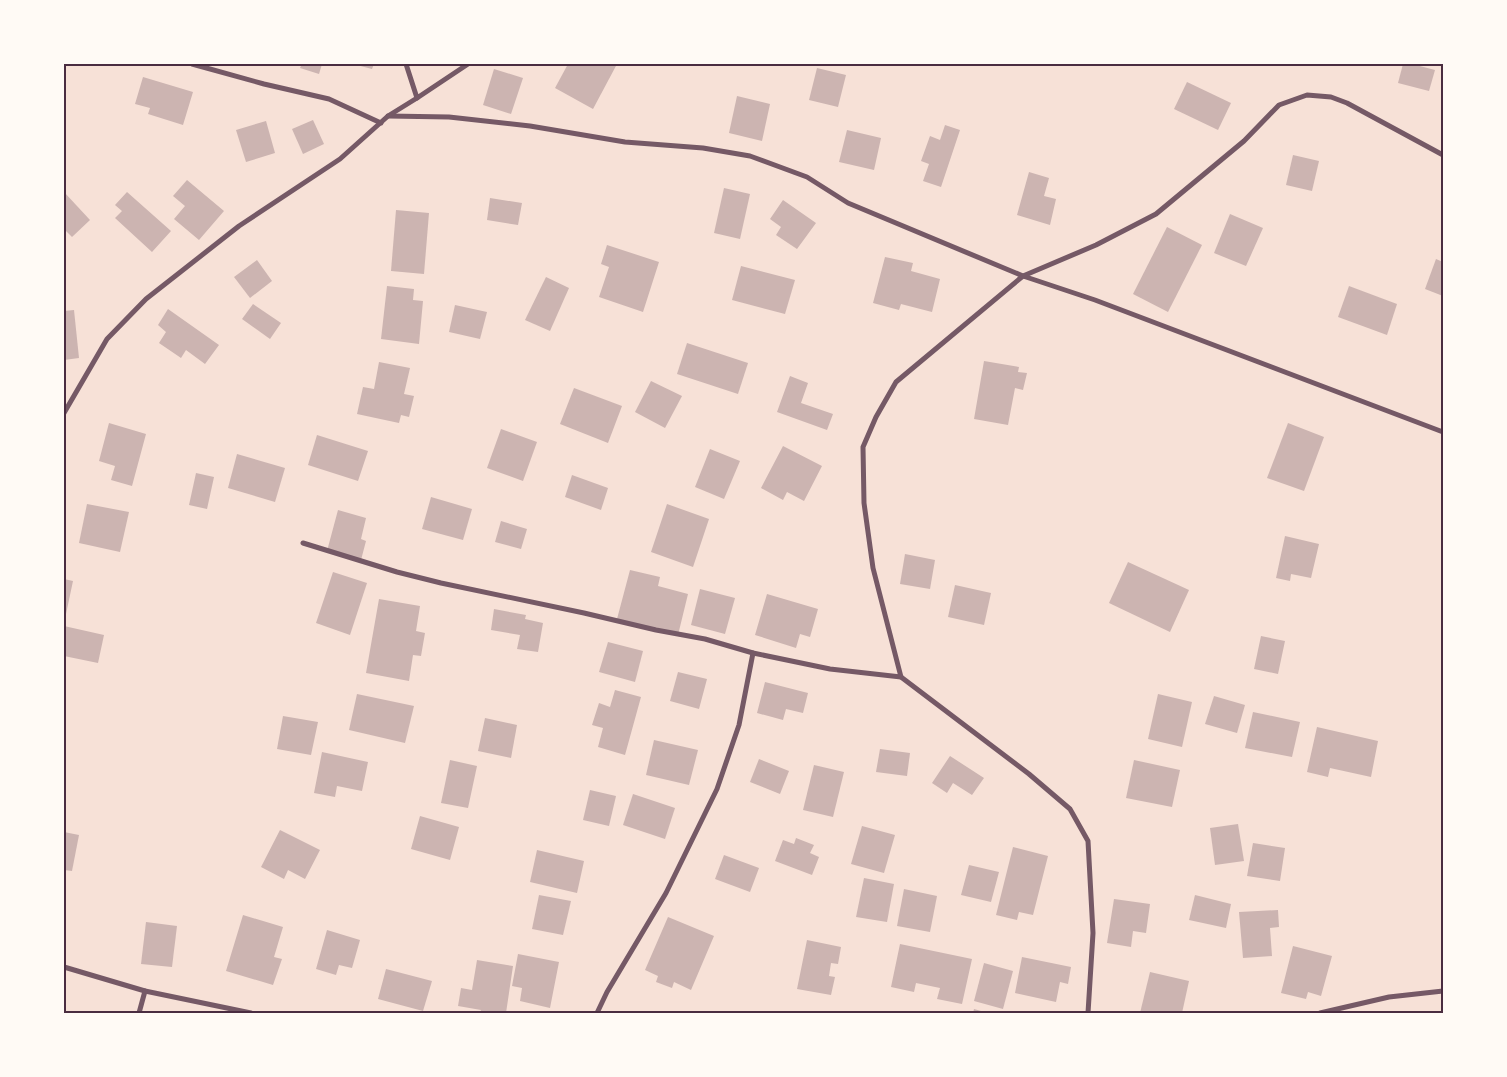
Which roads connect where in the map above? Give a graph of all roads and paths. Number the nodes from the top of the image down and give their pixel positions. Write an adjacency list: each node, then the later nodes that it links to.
1 (192, 64): 6 (street)
2 (406, 64): 4 (street)
3 (468, 64): 4 (street)
4 (418, 98): 5 (street)
5 (388, 116): 6 (street); 8 (street)
6 (381, 123): 9 (street)
7 (1443, 155): 8 (street)
8 (1023, 276): 10 (street); 13 (street)
9 (64, 413)
10 (1443, 432)
11 (303, 543): 12 (street)
12 (753, 653): 13 (street); 19 (street)
13 (901, 677): 20 (street)
14 (64, 966): 15 (street)
15 (145, 990): 17 (street); 18 (street)
16 (1443, 991): 21 (street)
17 (139, 1013)
18 (251, 1013)
19 (597, 1013)
20 (1088, 1013)
21 (1320, 1013)

